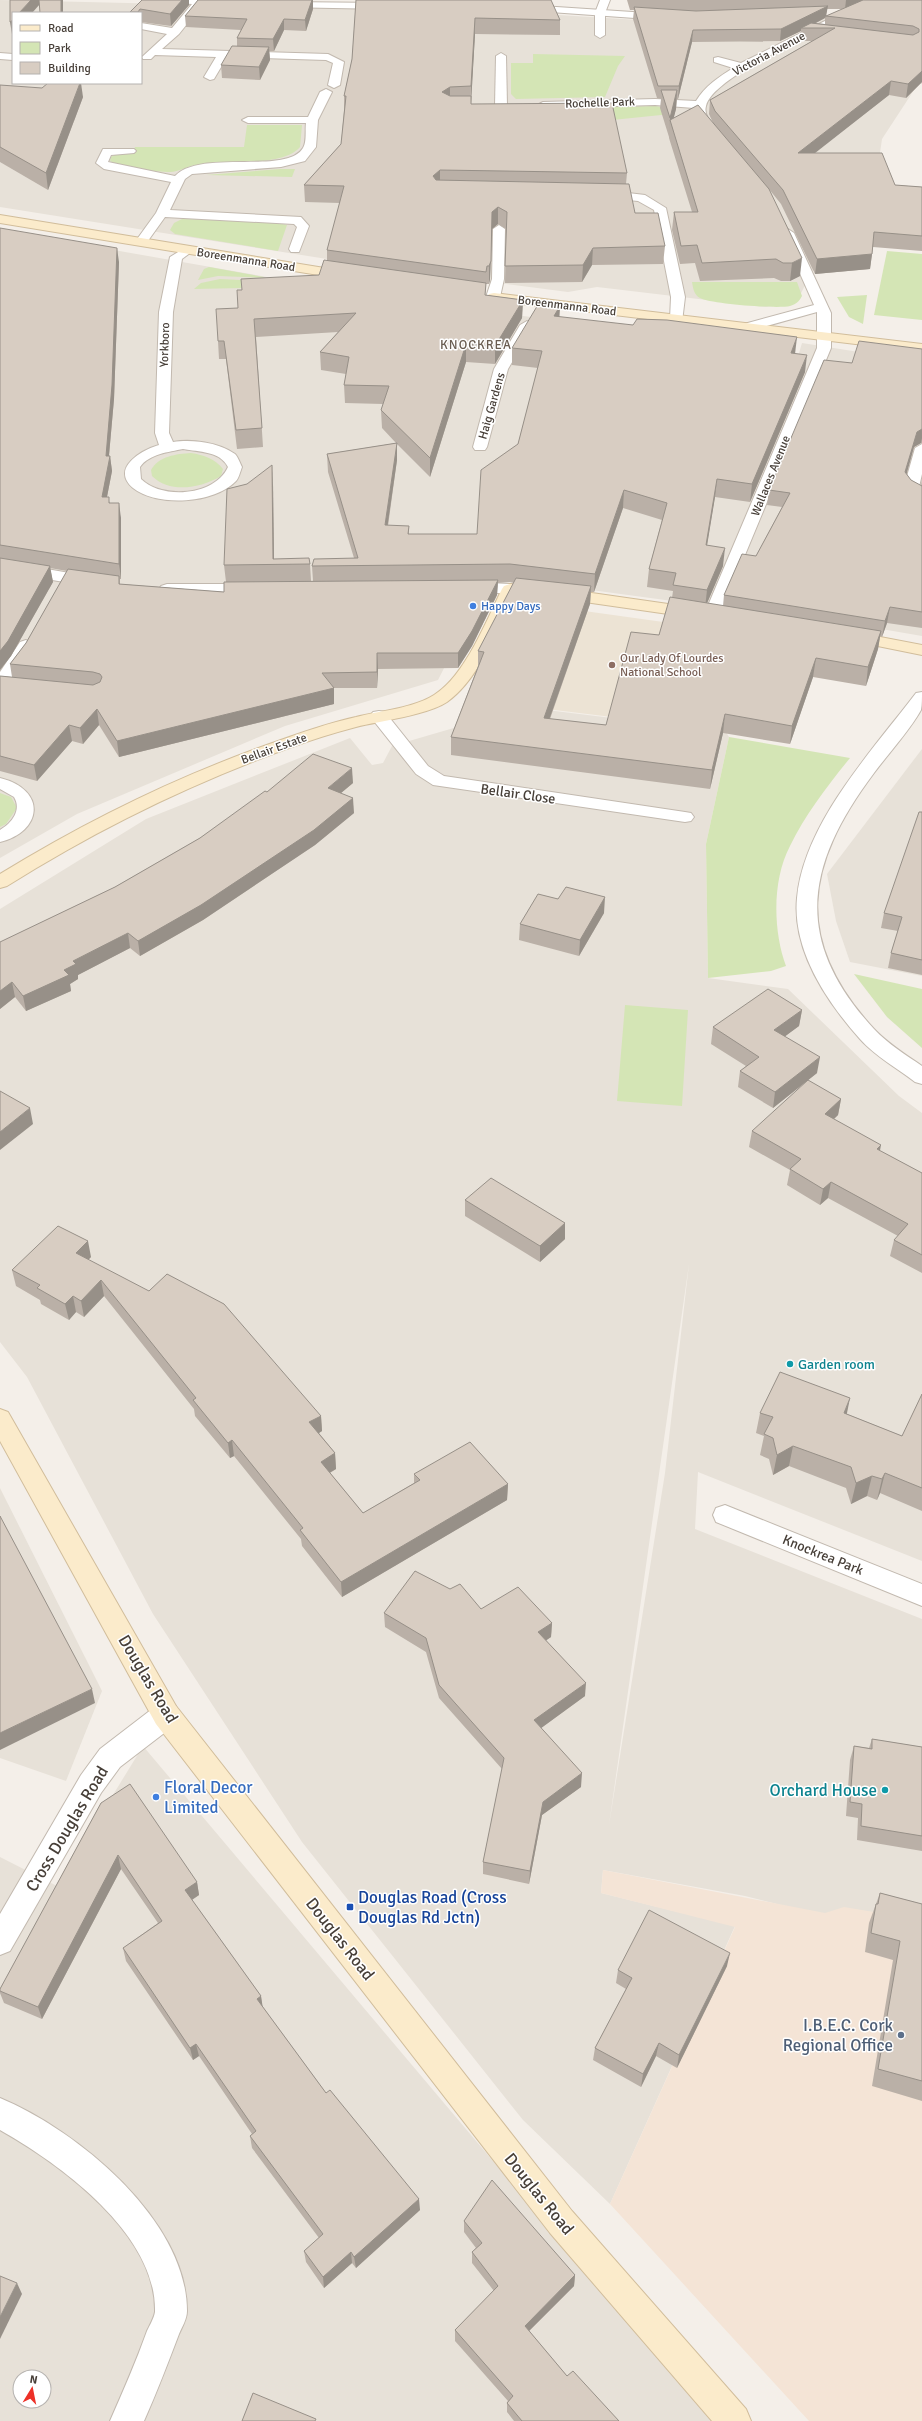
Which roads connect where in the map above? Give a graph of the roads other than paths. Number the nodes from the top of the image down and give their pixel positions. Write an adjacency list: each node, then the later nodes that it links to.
1 (177, 0): 3 (street)
2 (605, 0): 9 (lane)
3 (200, 1): 4 (street); 13 (street)
4 (236, 3)
5 (345, 3): 6 (street); 7 (street)
6 (271, 4)
7 (395, 6)
8 (517, 7): 9 (street)
9 (600, 13): 11 (street); 15 (lane)
10 (816, 16): 14 (street, Victoria Avenue)
11 (671, 18)
12 (142, 26): 13 (street)
13 (175, 32): 18 (street)
14 (810, 32): 16 (lane); 25 (street, Victoria Avenue)
15 (600, 34)
16 (828, 35)
17 (226, 43): 19 (street)
18 (151, 52): 19 (street); 24 (street)
19 (222, 55): 26 (street); 31 (street)
20 (0, 56): 22 (street)
21 (501, 56): 29 (street)
22 (12, 57)
23 (718, 60): 25 (street)
24 (142, 63)
25 (742, 67): 28 (street, Victoria Avenue)
26 (210, 77)
27 (530, 105): 28 (street, Rochelle Park)
28 (700, 105): 32 (street)
29 (488, 107)
30 (248, 120): 31 (street)
31 (312, 120): 34 (street)
32 (720, 143)
33 (130, 151): 34 (street)
34 (178, 180): 36 (street)
35 (588, 194): 48 (street)
36 (162, 213): 40 (street); 41 (street)
37 (0, 219): 40 (main road, Boreenmanna Road)
38 (783, 222): 47 (street)
39 (499, 229): 45 (street)
40 (141, 242): 42 (main road, Boreenmanna Road)
41 (295, 249)
42 (188, 250): 43 (main road, Boreenmanna Road); 53 (street, Yorkboro)
43 (358, 278)
44 (478, 295): 45 (main road, Boreenmanna Road)
45 (493, 297): 46 (main road, Boreenmanna Road)
46 (540, 303): 48 (main road, Boreenmanna Road); 52 (street, Haig Gardens)
47 (821, 307): 49 (street); 50 (street)
48 (677, 319): 49 (main road, Boreenmanna Road)
49 (749, 327): 50 (main road, Boreenmanna Road)
50 (824, 335): 51 (main road, Boreenmanna Road); 64 (street, Wallaces Avenue)
51 (922, 348)
52 (480, 446)
53 (167, 447): 53 (street)
54 (922, 448): 55 (street)
55 (922, 496)
56 (0, 566): 57 (street)
57 (64, 578): 58 (street); 63 (lane)
58 (109, 584)
59 (449, 587): 62 (street)
60 (150, 588): 61 (street)
61 (266, 589)
62 (510, 589): 64 (main road); 70 (main road, Bellair Estate)
63 (56, 593)
64 (720, 617)
65 (34, 632): 68 (lane)
66 (835, 634): 67 (main road)
67 (922, 650)
68 (5, 685)
69 (922, 698): 75 (street)
70 (379, 716): 72 (street, Bellair Close); 74 (main road, Bellair Estate)
71 (0, 783): 73 (lane)
72 (685, 817)
73 (0, 837)
74 (0, 882)
75 (922, 1077)
76 (0, 1419): 79 (main road, Douglas Road)
77 (725, 1515): 78 (street, Knockrea Park)
78 (922, 1595)
79 (166, 1715): 80 (street, Cross Douglas Road); 83 (main road, Douglas Road)
80 (0, 1941)
81 (0, 2113): 82 (street)
82 (127, 2421)
83 (734, 2421)

